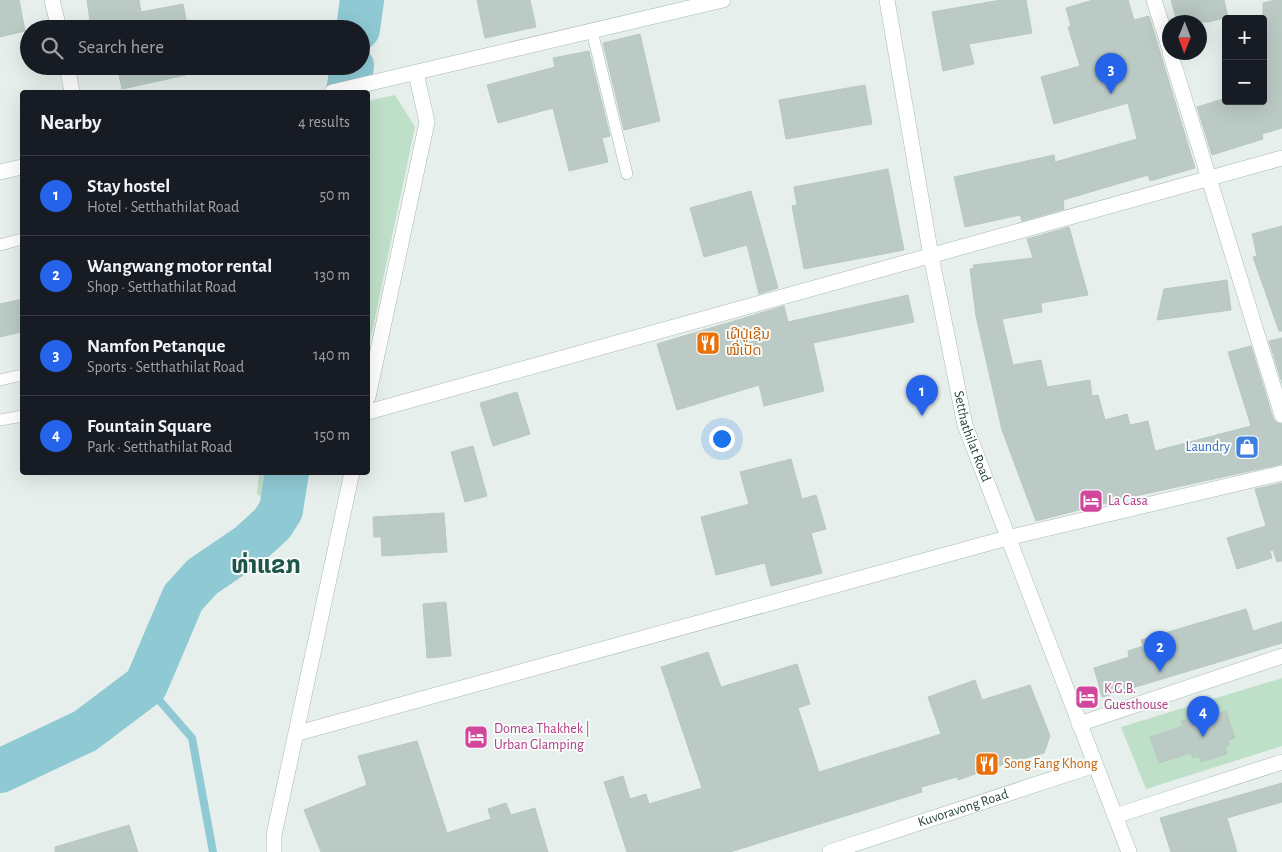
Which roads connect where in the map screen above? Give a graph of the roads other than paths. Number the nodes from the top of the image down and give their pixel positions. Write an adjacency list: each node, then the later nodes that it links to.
1 (52, 0): 5 (street)
2 (724, 0): 7 (street)
3 (887, 0): 20 (street, Setthathilat Road)
4 (1154, 0): 6 (street)
5 (56, 20)
6 (1162, 26)
7 (592, 31): 9 (street); 16 (lane)
8 (1173, 60): 17 (street)
9 (416, 73): 12 (street); 23 (street)
10 (68, 75): 11 (street)
11 (72, 90)
12 (341, 90)
13 (1282, 158): 17 (street)
14 (20, 167): 15 (street)
15 (0, 172)
16 (627, 174)
17 (1209, 178): 20 (street); 25 (street)
18 (20, 240): 19 (lane)
19 (0, 245)
20 (932, 256): 24 (street); 30 (street, Setthathilat Road)
21 (20, 375): 22 (lane)
22 (0, 380)
23 (370, 388)
24 (370, 411)
25 (1282, 415)
26 (20, 416): 27 (lane)
27 (0, 420)
28 (1282, 473): 30 (street)
29 (351, 475): 33 (street)
30 (1007, 538): 32 (street, Setthathilat Road); 33 (street)
31 (1282, 656): 32 (street)
32 (1079, 724): 35 (street, Setthathilat Road)
33 (298, 733): 37 (street)
34 (1282, 762): 36 (street)
35 (1095, 765): 36 (street, Setthathilat Road); 38 (street, Kuvoravong Road)
36 (1115, 816): 39 (street, Setthathilat Road)
37 (274, 852)
38 (830, 852)
39 (1129, 852)

